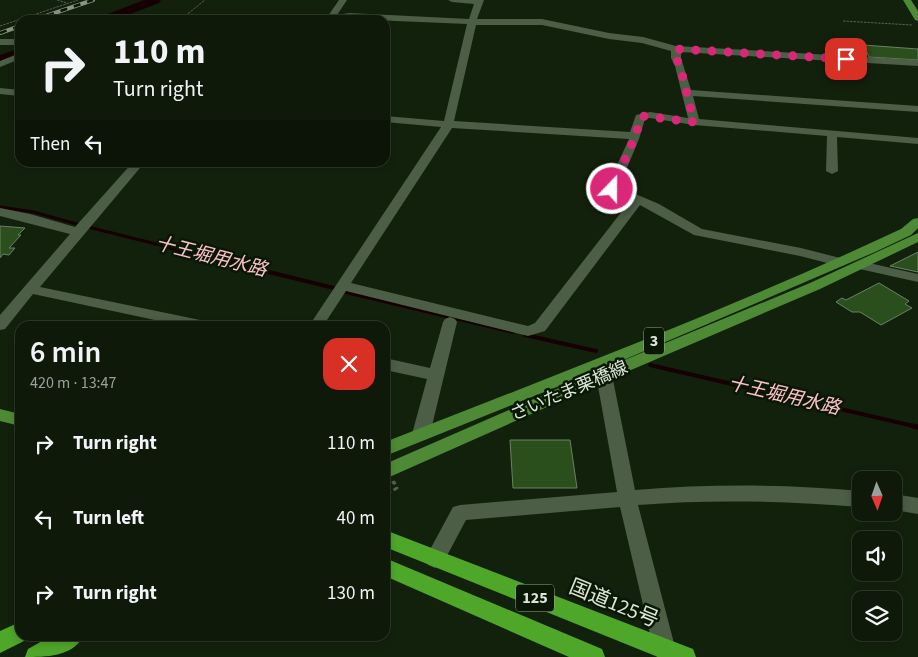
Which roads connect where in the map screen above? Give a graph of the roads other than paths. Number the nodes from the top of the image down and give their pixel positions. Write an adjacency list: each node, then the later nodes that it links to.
1 (343, 0): 7 (street)
2 (452, 0): 5 (street)
3 (907, 0): 10 (main road)
4 (915, 0): 6 (main road)
5 (480, 1): 9 (street)
6 (918, 5)
7 (332, 15)
8 (390, 17): 9 (street)
9 (472, 22): 13 (street); 23 (street)
10 (917, 22)
11 (0, 42): 12 (street)
12 (15, 42)
13 (676, 49): 15 (street); 19 (street)
14 (15, 58): 16 (street)
15 (918, 63)
16 (0, 64)
17 (0, 92): 18 (street)
18 (15, 93)
19 (688, 93): 20 (street); 22 (street)
20 (918, 110)
21 (390, 119): 23 (street)
22 (694, 122): 24 (street); 25 (street)
23 (448, 125): 25 (street); 37 (street)
24 (832, 133): 26 (street); 28 (street)
25 (635, 136): 29 (street)
26 (918, 141)
27 (136, 167): 32 (street)
28 (832, 171)
29 (638, 199): 34 (street); 37 (street)
30 (0, 212): 32 (street)
31 (918, 222): 33 (main road, さいたま栗橋線 / 3)
32 (78, 232): 38 (street)
33 (914, 232): 34 (main road, さいたま栗橋線 / 3); 35 (main road, さいたま栗橋線 / 3)
34 (839, 262): 48 (main road, さいたま栗橋線 / 3)
35 (860, 265): 36 (street); 45 (main road, さいたま栗橋線 / 3)
36 (918, 278)
37 (343, 286): 40 (street)
38 (29, 289): 39 (street); 42 (street)
39 (157, 321)
40 (319, 321)
41 (450, 322): 44 (street)
42 (0, 325)
43 (390, 365): 44 (street)
44 (436, 375): 48 (street)
45 (604, 375): 50 (main road, さいたま栗橋線 / 3); 51 (street)
46 (0, 415): 47 (main road)
47 (15, 419)
48 (420, 434): 49 (main road, さいたま栗橋線 / 3)
49 (390, 448)
50 (390, 470)
51 (627, 498): 52 (street); 56 (street); 61 (street)
52 (852, 498)
53 (902, 503): 54 (street)
54 (918, 506)
55 (390, 540): 56 (highway, 国道125号 / 125)
56 (435, 559): 61 (highway, 国道125号 / 125)
57 (390, 569): 63 (highway, 125)
58 (15, 635): 60 (highway)
59 (63, 641): 62 (highway)
60 (0, 643)
61 (665, 650): 64 (highway, 国道125号 / 125)
62 (36, 657)
63 (594, 657)
64 (685, 657)

